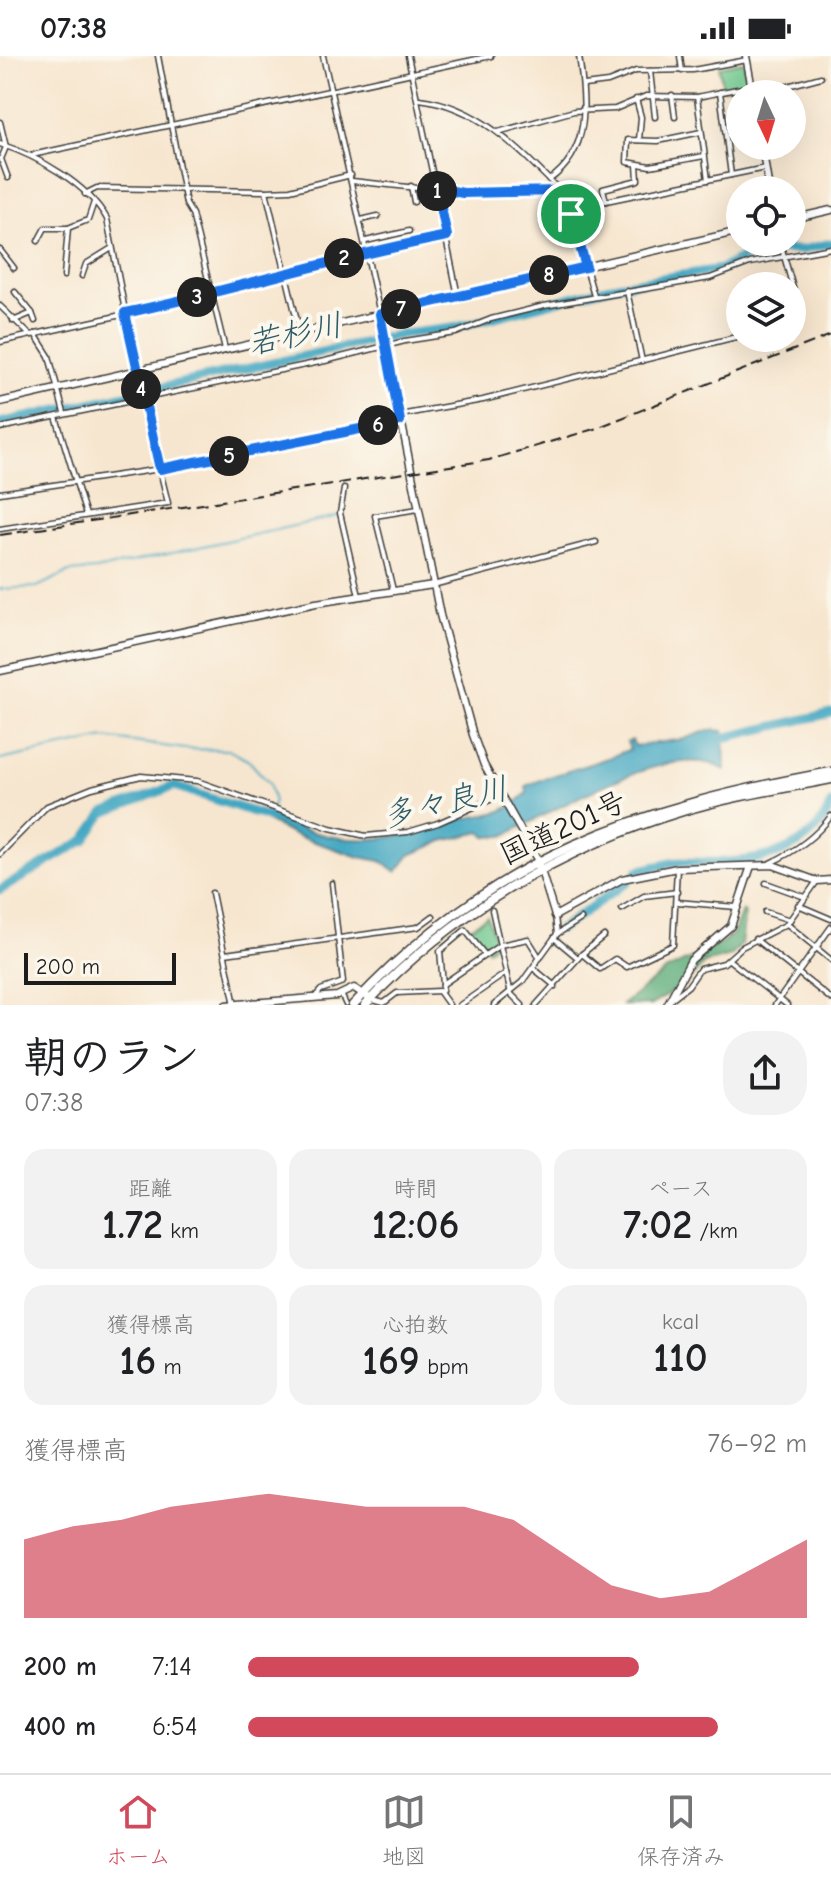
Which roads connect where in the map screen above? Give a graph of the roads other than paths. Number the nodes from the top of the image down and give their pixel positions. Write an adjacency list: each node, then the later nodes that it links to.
1 (158, 56): 29 (street)
2 (323, 56): 17 (street)
3 (408, 56): 12 (street)
4 (491, 56): 12 (street)
5 (579, 56): 16 (street)
6 (680, 56): 11 (street)
7 (729, 56): 9 (street)
8 (747, 58): 9 (street); 14 (street)
9 (730, 63): 11 (street)
10 (650, 70): 11 (street); 16 (street); 20 (street)
11 (682, 71)
12 (412, 73): 17 (street); 24 (street)
13 (821, 77): 15 (street)
14 (752, 80)
15 (806, 80)
16 (584, 85): 25 (street)
17 (330, 91): 29 (street); 43 (street)
18 (720, 92): 19 (street); 22 (street); 40 (street)
19 (726, 92)
20 (651, 95): 21 (street); 23 (street); 26 (street)
21 (672, 95): 22 (street); 27 (street)
22 (697, 97): 31 (street)
23 (636, 98): 25 (street); 32 (street)
24 (419, 99): 30 (street); 47 (street)
25 (584, 110): 30 (street); 44 (street)
26 (655, 117)
27 (675, 117)
28 (0, 122): 34 (street)
29 (171, 126): 35 (street); 48 (street)
30 (497, 132): 44 (street)
31 (701, 132): 32 (street); 36 (street)
32 (639, 140): 38 (street)
33 (0, 144): 34 (street)
34 (6, 147): 35 (street); 42 (street)
35 (32, 155): 51 (street)
36 (704, 156): 38 (street); 45 (street)
37 (764, 160): 39 (street)
38 (637, 165): 52 (street)
39 (765, 168): 40 (street); 41 (street)
40 (731, 175): 45 (street)
41 (766, 176)
42 (8, 178)
43 (352, 178): 46 (street); 49 (street); 59 (street)
44 (549, 180): 50 (street)
45 (708, 180): 52 (street)
46 (411, 186): 47 (street); 54 (street)
47 (437, 188): 50 (street); 63 (street)
48 (183, 189): 49 (street); 51 (street); 80 (street)
49 (266, 191): 77 (street)
50 (560, 191): 56 (street)
51 (85, 194): 53 (street)
52 (606, 201): 56 (street)
53 (94, 202): 60 (street); 66 (street)
54 (414, 202)
55 (831, 210): 58 (street)
56 (571, 214): 72 (street)
57 (378, 216): 59 (street)
58 (806, 216)
59 (361, 220): 65 (street)
60 (68, 228): 64 (street); 75 (street)
61 (409, 231): 65 (street)
62 (726, 234): 72 (street)
63 (447, 236): 69 (street); 81 (street)
64 (38, 241)
65 (366, 241): 69 (street)
66 (112, 248): 76 (street); 85 (street)
67 (831, 248): 71 (street)
68 (0, 250): 73 (street)
69 (368, 251): 77 (street); 86 (street)
70 (784, 256): 71 (street)
71 (785, 259): 74 (street); 78 (street)
72 (586, 267): 81 (street); 82 (street)
73 (14, 268)
74 (789, 272)
75 (64, 276)
76 (82, 276)
77 (287, 276): 80 (street); 89 (street)
78 (627, 291): 82 (street); 95 (street)
79 (15, 292): 84 (street)
80 (211, 295): 85 (street); 94 (street)
81 (458, 296): 86 (street)
82 (594, 296): 93 (street)
83 (0, 306): 87 (street)
84 (32, 313): 87 (street); 88 (street)
85 (125, 313): 90 (street); 96 (street)
86 (380, 314): 89 (street); 93 (street)
87 (13, 321): 90 (street)
88 (35, 321)
89 (300, 333): 94 (street)
90 (32, 335): 92 (street); 97 (street)
91 (726, 340): 95 (street)
92 (0, 342)
93 (385, 346): 98 (street); 102 (street)
94 (225, 350): 96 (street)
95 (642, 361): 102 (street)
96 (137, 370): 97 (street); 98 (street)
97 (57, 389): 99 (street); 100 (street)
98 (142, 397): 100 (street); 104 (street)
99 (0, 402)
100 (64, 414): 101 (street)
101 (56, 417): 103 (street); 105 (street)
102 (399, 418): 104 (street); 108 (street)
103 (0, 428)
104 (160, 469): 105 (street); 109 (street)
105 (75, 481): 107 (street); 109 (street)
106 (344, 489): 114 (street)
107 (0, 493)
108 (420, 509): 112 (street); 113 (street)
109 (86, 515): 110 (street)
110 (0, 529)
111 (596, 542): 112 (street)
112 (433, 585): 113 (street); 118 (street)
113 (393, 593): 114 (street)
114 (359, 596): 115 (street)
115 (0, 671)
116 (831, 772): 122 (highway, 国道201号)
117 (831, 779): 122 (highway, 国道201号)
118 (502, 797): 120 (street); 122 (street)
119 (831, 816): 121 (street)
120 (0, 854)
121 (766, 865): 123 (street); 126 (street)
122 (539, 866): 139 (street); 159 (highway, 国道201号); 167 (highway, 国道201号)
123 (751, 866): 124 (street); 134 (street)
124 (677, 868): 129 (street); 139 (street)
125 (831, 880): 126 (street)
126 (817, 881): 131 (street)
127 (332, 883): 146 (street)
128 (766, 883): 131 (street)
129 (677, 892): 132 (street); 135 (street)
130 (212, 893): 150 (street)
131 (805, 897): 133 (street)
132 (677, 902): 134 (street); 152 (street)
133 (798, 905): 141 (street); 142 (street)
134 (738, 908): 170 (street)
135 (622, 909)
136 (492, 910): 148 (street)
137 (765, 912): 142 (street)
138 (433, 916): 146 (street)
139 (555, 916): 144 (street)
140 (581, 919): 144 (street)
141 (831, 919)
142 (788, 922): 147 (street); 149 (street)
143 (831, 927): 149 (street)
144 (555, 936): 152 (street); 153 (street)
145 (604, 936): 152 (street)
146 (338, 938): 150 (street); 166 (street)
147 (755, 939): 154 (street); 158 (street)
148 (500, 945): 151 (street); 153 (street); 157 (street)
149 (818, 950): 155 (street); 158 (street)
150 (225, 954): 171 (street)
151 (485, 955): 160 (street); 160 (street)
152 (580, 956): 161 (street)
153 (540, 958): 156 (street)
154 (729, 959): 168 (street); 170 (street)
155 (831, 960)
156 (533, 968): 161 (street); 165 (street)
157 (506, 973): 165 (street); 177 (street)
158 (798, 973): 168 (street); 169 (street)
159 (396, 975): 163 (street); 167 (highway, 国道201号)
160 (443, 984): 162 (street)
161 (555, 986): 180 (street)
162 (442, 991): 163 (street); 176 (street)
163 (397, 993): 172 (street)
164 (341, 994): 166 (street); 167 (street); 174 (street)
165 (511, 994): 178 (street); 179 (street)
166 (315, 997): 171 (street)
167 (367, 999): 172 (street); 175 (highway, 国道201号)
168 (779, 999): 181 (street); 182 (street)
169 (831, 999)
170 (668, 1002)
171 (234, 1004): 173 (street)
172 (383, 1004)
173 (226, 1005)
174 (346, 1005)
175 (353, 1005)
176 (449, 1005)
177 (460, 1005)
178 (494, 1005)
179 (522, 1005)
180 (536, 1005)
181 (775, 1005)
182 (787, 1005)

